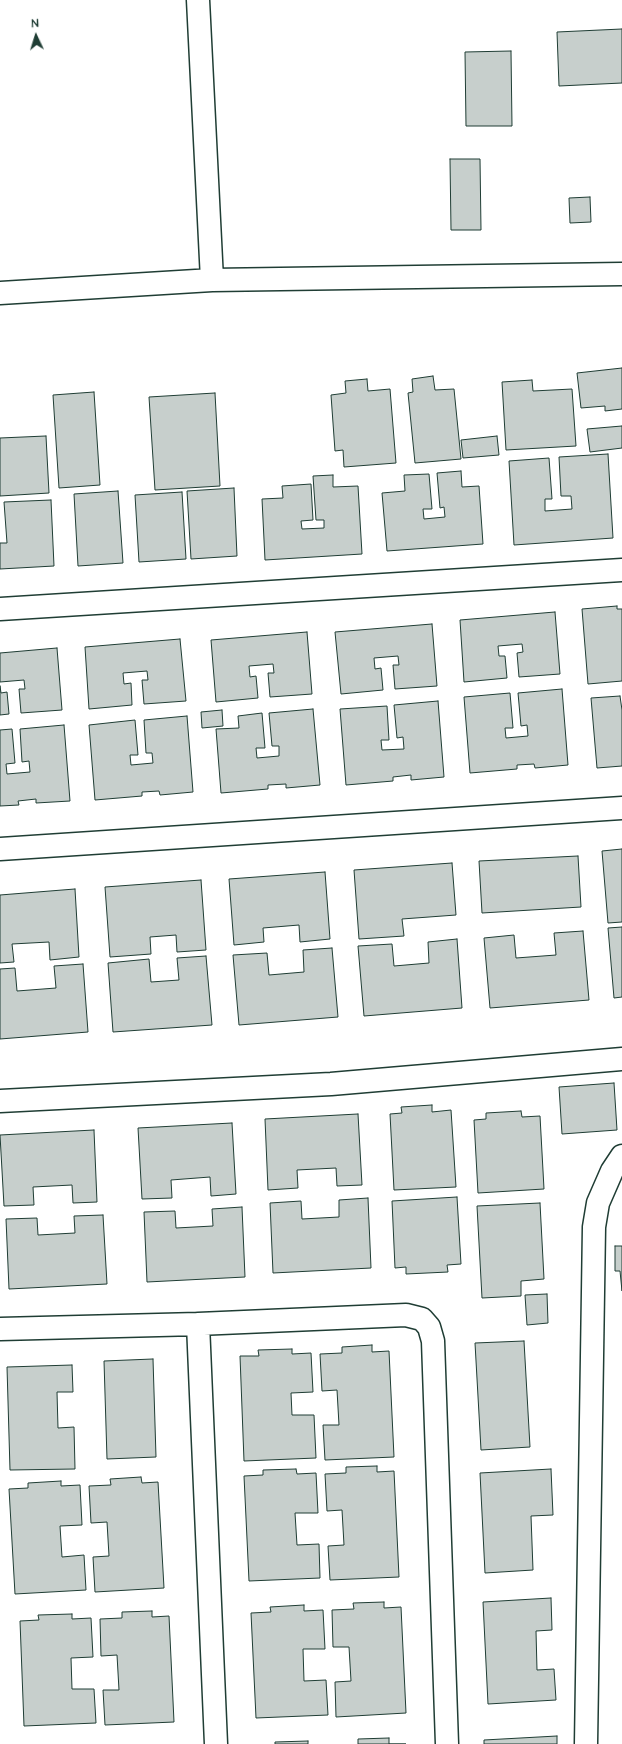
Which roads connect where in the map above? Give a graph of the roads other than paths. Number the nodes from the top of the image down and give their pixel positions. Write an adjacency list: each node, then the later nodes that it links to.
1 (198, 0): 3 (street)
2 (622, 274): 3 (street)
3 (212, 280): 4 (street)
4 (0, 293)
5 (622, 570): 6 (street)
6 (0, 609)
7 (622, 808): 8 (street)
8 (0, 850)
9 (622, 1059): 10 (street)
10 (0, 1101)
11 (622, 1156): 16 (street)
12 (198, 1324): 13 (street); 14 (street); 15 (street)
13 (0, 1329)
14 (216, 1744)
15 (447, 1744)
16 (586, 1744)

